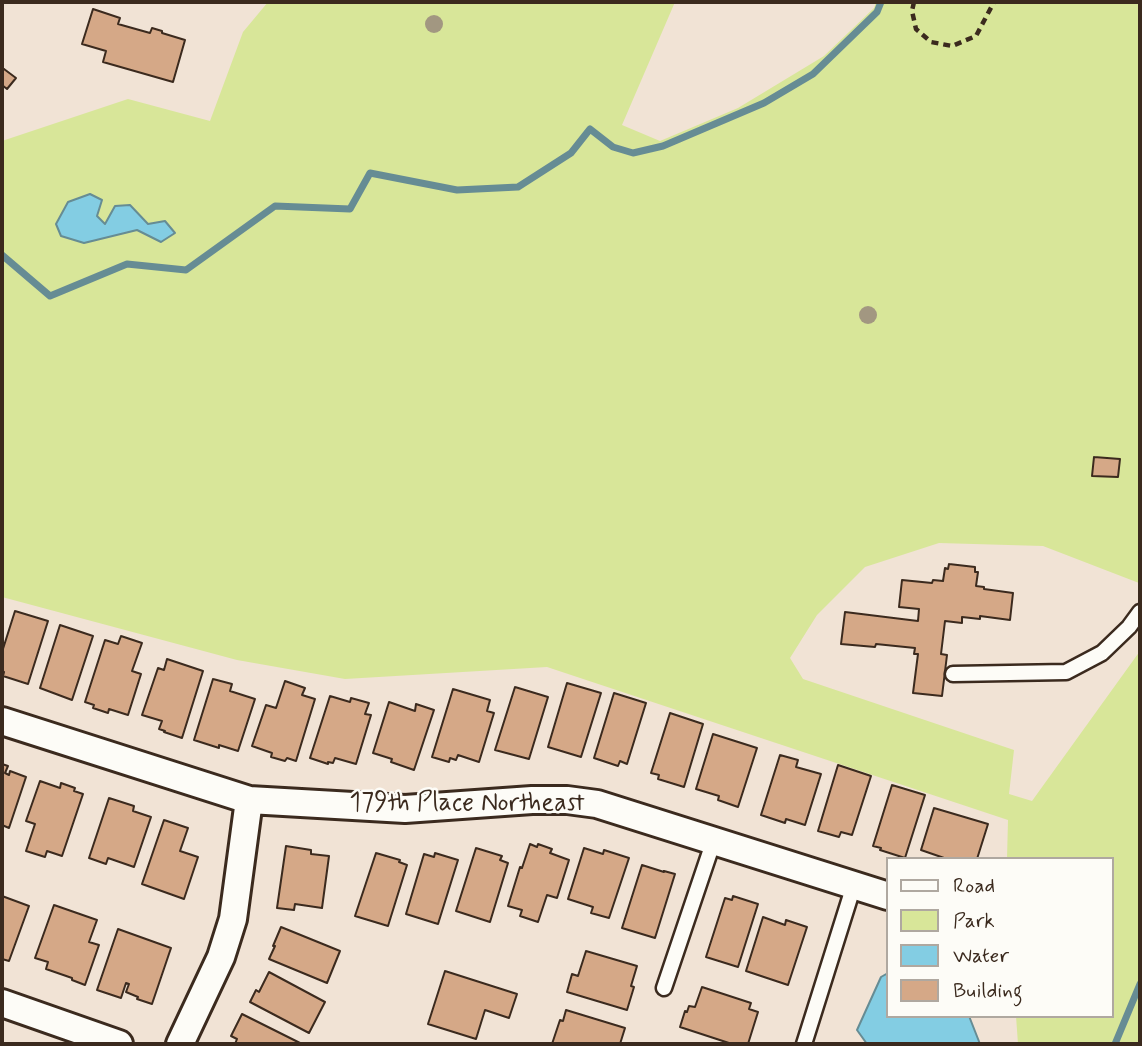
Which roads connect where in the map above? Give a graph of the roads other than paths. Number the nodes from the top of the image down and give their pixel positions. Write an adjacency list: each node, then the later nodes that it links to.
1 (1140, 612): 2 (lane)
2 (953, 674)
3 (2, 721): 4 (street, 179th Place Northeast)
4 (249, 800): 5 (street, 179th Place Northeast); 11 (street)
5 (714, 840): 6 (street, 179th Place Northeast); 8 (lane)
6 (854, 885): 7 (street, 179th Place Northeast); 12 (lane)
7 (886, 895)
8 (664, 988)
9 (2, 1003): 10 (street)
10 (119, 1044)
11 (180, 1044)
12 (804, 1044)

